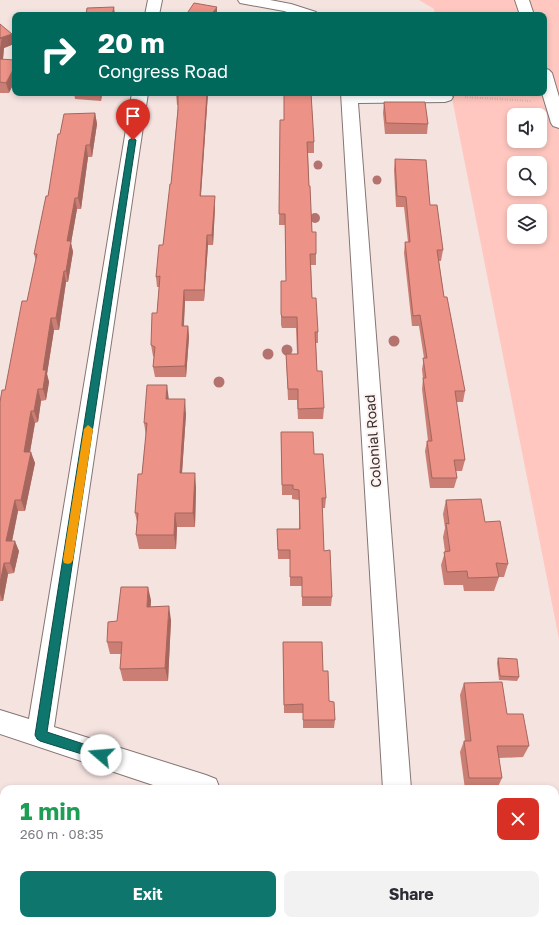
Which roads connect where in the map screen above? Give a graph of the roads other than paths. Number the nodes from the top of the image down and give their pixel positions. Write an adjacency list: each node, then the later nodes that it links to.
1 (154, 0): 4 (street)
2 (246, 0): 5 (street)
3 (522, 0): 6 (street)
4 (152, 12)
5 (302, 12)
6 (525, 12)
7 (547, 83): 11 (street)
8 (140, 96): 13 (street)
9 (349, 96): 10 (street); 15 (street, Colonial Road)
10 (452, 97)
11 (559, 123)
12 (0, 722): 13 (street)
13 (40, 735): 14 (street)
14 (194, 785)
15 (397, 785)

